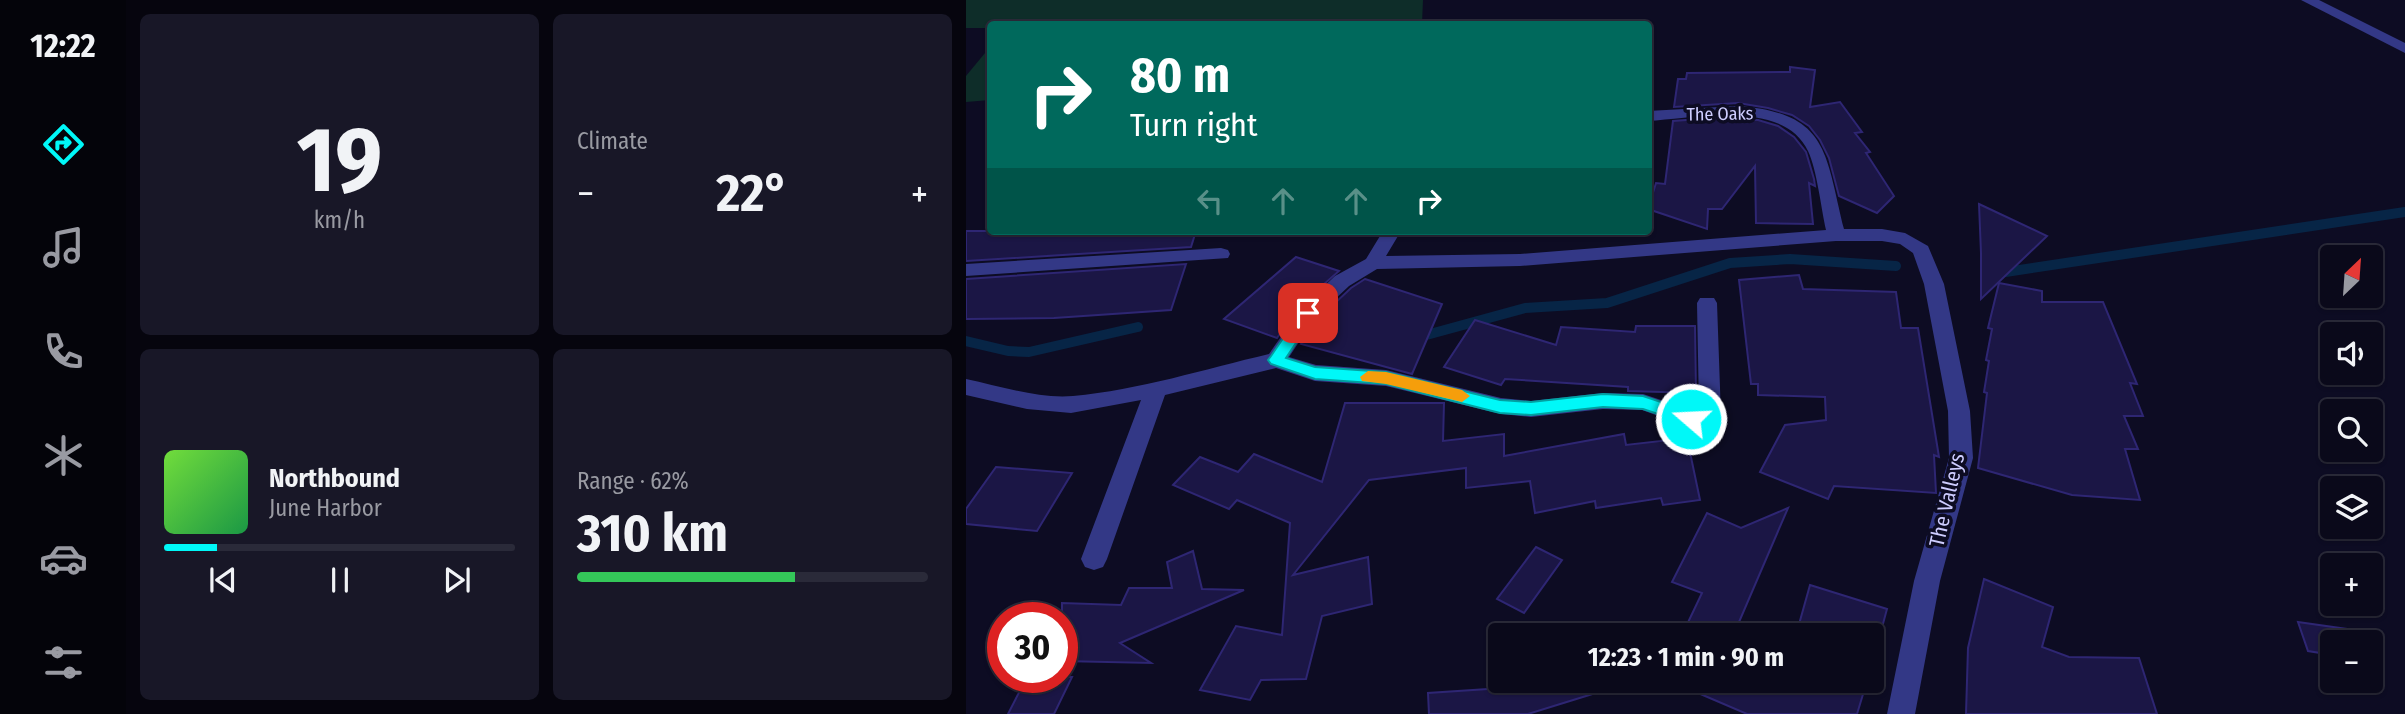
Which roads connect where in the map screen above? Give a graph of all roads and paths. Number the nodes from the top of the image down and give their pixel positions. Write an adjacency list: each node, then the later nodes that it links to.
1 (2308, 0): 2 (street)
2 (2405, 49)
3 (1652, 116): 5 (street, The Oaks)
4 (1390, 235): 7 (street)
5 (1836, 235): 7 (street, The Valleys); 14 (street, The Valleys)
6 (1221, 254): 8 (street)
7 (1373, 263): 10 (street)
8 (966, 270)
9 (1707, 303): 10 (street)
10 (1276, 360): 12 (street)
11 (966, 387): 12 (street)
12 (1156, 388): 13 (street)
13 (1094, 559)
14 (1901, 714)

